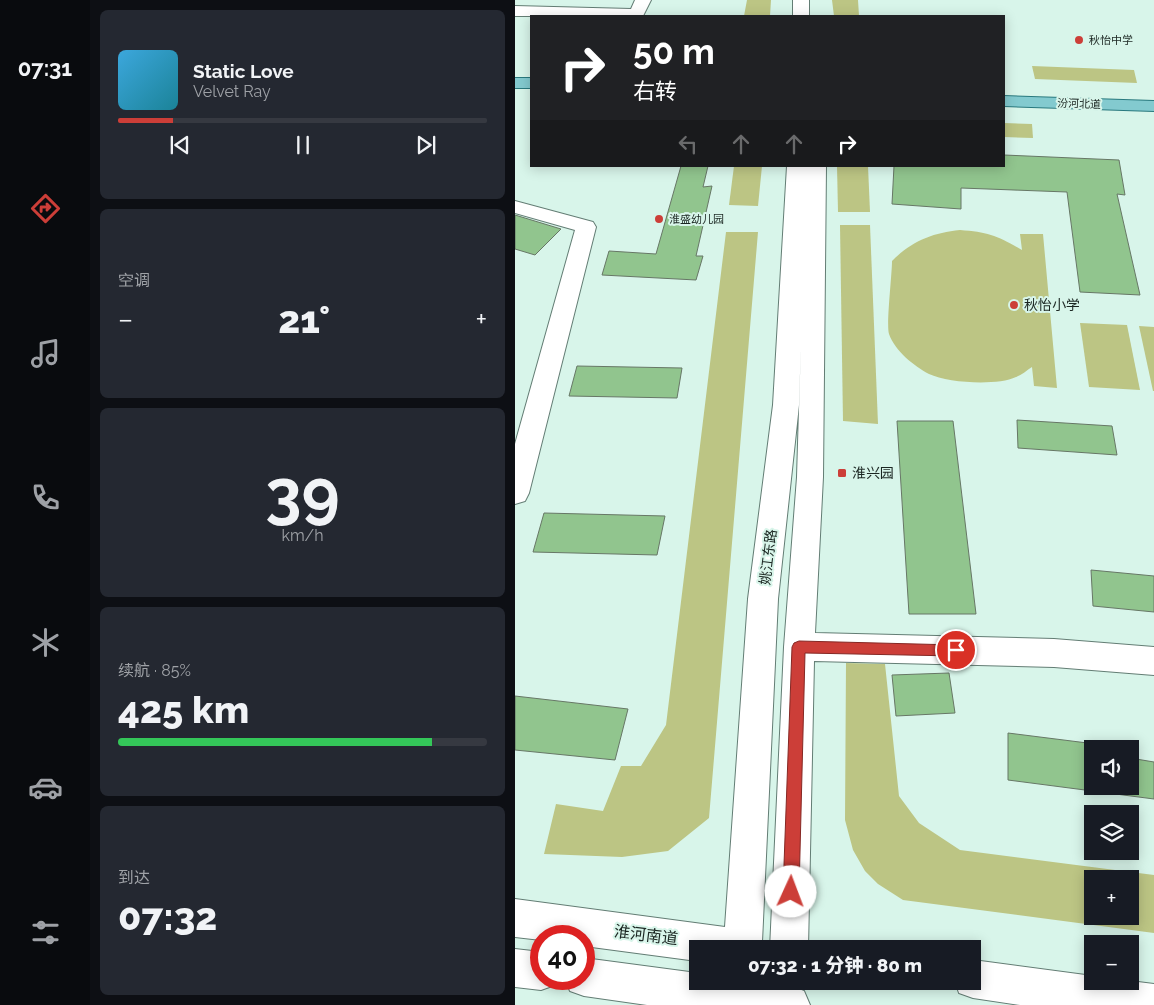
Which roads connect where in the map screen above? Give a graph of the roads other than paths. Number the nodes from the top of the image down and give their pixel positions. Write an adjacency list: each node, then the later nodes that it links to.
1 (643, 0): 3 (street)
2 (801, 0): 4 (street)
3 (515, 11)
4 (801, 15)
5 (515, 83): 6 (main road)
6 (530, 83)
7 (1005, 101): 8 (main road, 汾河北道)
8 (1154, 106)
9 (797, 167): 16 (street, 姚江东路)
10 (816, 167): 13 (street)
11 (515, 207): 12 (street)
12 (515, 493)
13 (799, 647): 14 (street); 17 (street)
14 (1154, 661)
15 (515, 918): 18 (street, 淮河南道)
16 (744, 940)
17 (789, 940)
18 (689, 942)
19 (515, 968): 20 (street)
20 (530, 970)
21 (595, 978): 24 (street)
22 (981, 980): 25 (street)
23 (789, 990): 26 (street)
24 (742, 995): 26 (street)
25 (1154, 1004)
26 (789, 1005)

